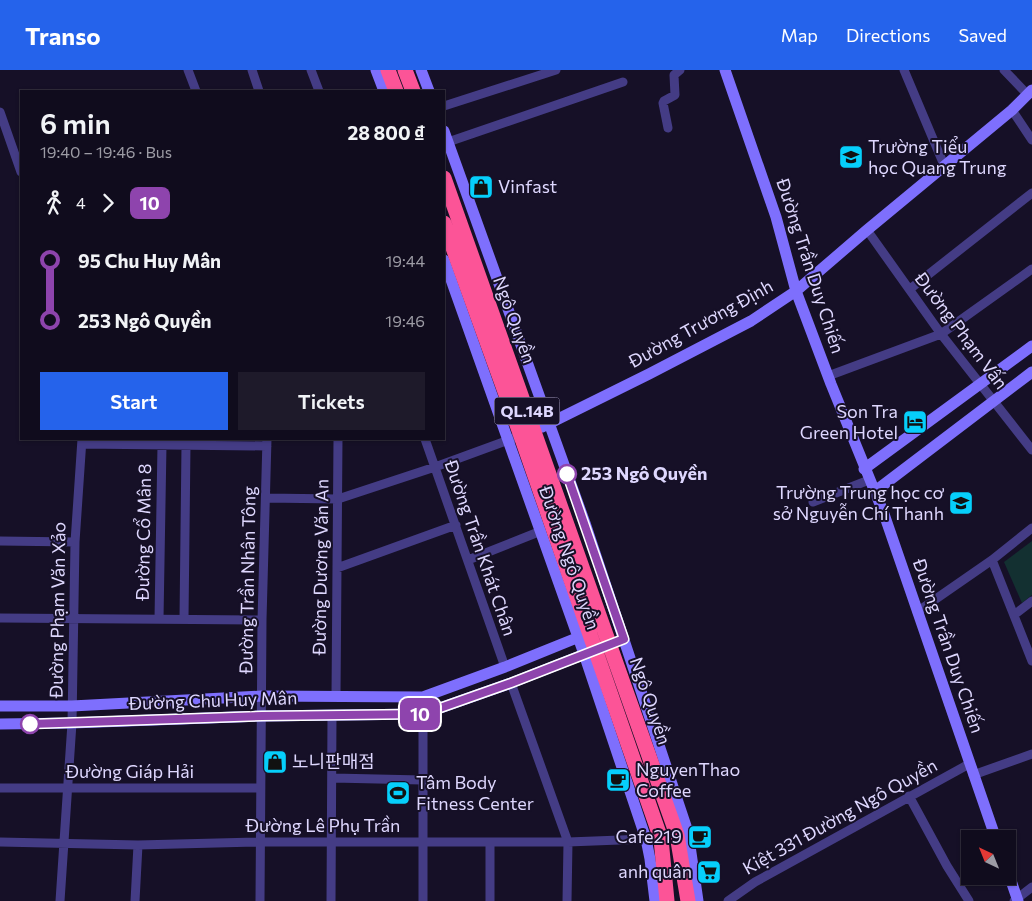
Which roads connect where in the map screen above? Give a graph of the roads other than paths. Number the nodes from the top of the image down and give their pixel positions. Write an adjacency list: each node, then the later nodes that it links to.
1 (188, 70): 13 (street)
2 (252, 70): 14 (street)
3 (311, 70): 15 (street)
4 (376, 70): 16 (street)
5 (388, 70): 17 (highway)
6 (556, 70): 21 (street)
7 (680, 70): 24 (street)
8 (725, 70): 37 (street, Đường Trần Duy Chiến)
9 (904, 70): 27 (street)
10 (1004, 70): 20 (street)
11 (414, 71): 18 (highway); 19 (street)
12 (623, 82): 25 (street, Đường Ngô Quyền)
13 (196, 90)
14 (259, 90)
15 (319, 90)
16 (384, 90)
17 (396, 90)
18 (413, 90)
19 (428, 90)
20 (1030, 92): 22 (street, Đường Trương Định)
21 (445, 106)
22 (1012, 110): 26 (street); 27 (street, Đường Trương Định)
23 (0, 112): 28 (street)
24 (668, 128)
25 (446, 137): 44 (street, Đường Ngô Quyền)
26 (1032, 140)
27 (944, 166): 32 (street, Đường Trương Định)
28 (20, 169)
29 (445, 181): 45 (highway, Ngô Quyền / QL.14B)
30 (1032, 193): 36 (street)
31 (445, 226): 45 (highway, Ngô Quyền / QL.14B)
32 (867, 230): 36 (street, Đường Phạm Vấn); 37 (street, Đường Trương Định)
33 (445, 266): 35 (street, Đường Ngô Quyền)
34 (1032, 269): 38 (street)
35 (448, 285): 45 (street, Đường Ngô Quyền)
36 (910, 290): 38 (street, Đường Phạm Vấn)
37 (796, 291): 41 (street, Đường Trần Duy Chiến); 44 (street, Đường Trương Định)
38 (941, 334): 41 (street); 42 (street, Đường Phạm Vấn)
39 (1032, 346): 42 (street)
40 (1032, 372): 43 (street)
41 (828, 376): 54 (street, Đường Trần Duy Chiến)
42 (979, 384): 43 (street, Đường Phạm Vấn); 54 (street)
43 (993, 401): 52 (street, Đường Phạm Vấn); 55 (street)
44 (549, 424): 45 (street, Đường Trương Định); 75 (street, Đường Ngô Quyền)
45 (521, 436): 53 (street); 61 (street, Đường Ngô Quyền); 75 (highway, Ngô Quyền / QL.14B); 76 (highway, Ngô Quyền / QL.14B)
46 (338, 440): 57 (street, Đường Dương Văn An)
47 (425, 440): 53 (street, Đường Trần Khát Chân)
48 (82, 441): 50 (street); 63 (street, Đường Phạm Văn Xảo)
49 (267, 442): 51 (street); 56 (street, Đường Trần Nhân Tông)
50 (162, 445): 51 (street); 72 (street, Đường Cổ Mân 8)
51 (186, 445): 73 (street)
52 (1032, 450)
53 (435, 467): 57 (street); 59 (street, Đường Trần Khát Chân)
54 (867, 474): 55 (street, Đường Trần Duy Chiến); 58 (street)
55 (874, 492): 68 (street, Đường Trần Duy Chiến)
56 (266, 498): 57 (street); 74 (street, Đường Trần Nhân Tông)
57 (338, 499): 66 (street, Đường Dương Văn An)
58 (813, 502)
59 (456, 525): 64 (street, Đường Trần Khát Chân); 66 (street)
60 (1032, 528): 65 (street)
61 (541, 531): 64 (street); 76 (street, Đường Ngô Quyền)
62 (0, 541): 63 (street)
63 (75, 542): 71 (street, Đường Phạm Văn Xảo)
64 (468, 560): 80 (street, Đường Trần Khát Chân)
65 (992, 560): 68 (street); 69 (street)
66 (337, 568): 83 (street, Đường Dương Văn An)
67 (1032, 601): 69 (street)
68 (917, 612): 93 (street, Đường Trần Duy Chiến)
69 (1014, 615): 79 (street)
70 (0, 618): 71 (street)
71 (73, 618): 72 (street); 86 (street, Đường Phạm Văn Xảo)
72 (158, 619): 73 (street)
73 (184, 619): 74 (street)
74 (262, 620): 82 (street, Đường Trần Nhân Tông)
75 (611, 624): 76 (street, Đường Chu Huy Mân); 77 (highway, Ngô Quyền / QL.14B)
76 (583, 635): 78 (highway, Ngô Quyền / QL.14B); 80 (street, Đường Chu Huy Mân)
77 (617, 641): 78 (street, Đường Chu Huy Mân); 123 (highway, Ngô Quyền / QL.14B); 124 (street, Đường Ngô Quyền)
78 (589, 652): 81 (street, Đường Chu Huy Mân); 102 (street, Đường Ngô Quyền); 122 (highway, Ngô Quyền / QL.14B)
79 (1032, 662)
80 (505, 667): 84 (street, Đường Chu Huy Mân)
81 (511, 683): 87 (street, Đường Chu Huy Mân); 106 (street)
82 (262, 696): 83 (street, Đường Chu Huy Mân); 86 (street, Đường Chu Huy Mân); 89 (street, Đường Trần Nhân Tông)
83 (336, 696): 84 (street, Đường Chu Huy Mân)
84 (423, 697): 87 (street)
85 (0, 706): 86 (street, Đường Chu Huy Mân)
86 (72, 706): 90 (street, Đường Phạm Văn Xảo)
87 (423, 714): 88 (street, Đường Chu Huy Mân); 96 (street)
88 (332, 715): 89 (street, Đường Chu Huy Mân); 95 (street)
89 (262, 716): 90 (street, Đường Chu Huy Mân); 99 (street, Đường Trần Nhân Tông)
90 (72, 723): 91 (street, Đường Chu Huy Mân); 98 (street, Đường Phạm Văn Xảo)
91 (0, 724)
92 (1032, 754): 94 (street)
93 (969, 764): 94 (street, Đường Trần Duy Chiến); 100 (street, Kiệt 331 Đường Ngô Quyền)
94 (973, 775): 101 (street, Đường Trần Duy Chiến)
95 (332, 778): 96 (street); 108 (street)
96 (422, 780): 105 (street)
97 (0, 788): 98 (street, Đường Giáp Hải)
98 (67, 788): 99 (street, Đường Giáp Hải); 107 (street, Đường Phạm Văn Xảo)
99 (260, 788): 104 (street, Đường Trần Nhân Tông)
100 (909, 796): 125 (street, Kiệt 331 Đường Ngô Quyền); 126 (street)
101 (993, 830)
102 (646, 839): 106 (street, Đường Lê Phụ Trần); 121 (street, Đường Ngô Quyền)
103 (0, 842): 107 (street, Đường Lê Phụ Trần)
104 (260, 842): 108 (street, Đường Lê Phụ Trần); 110 (street, Đường Lê Phụ Trần); 116 (street, Đường Trần Nhân Tông)
105 (424, 842): 108 (street, Đường Lê Phụ Trần); 109 (street, Đường Lê Phụ Trần); 118 (street)
106 (568, 842): 109 (street, Đường Lê Phụ Trần); 120 (street)
107 (63, 843): 110 (street, Đường Lê Phụ Trần); 114 (street, Đường Phạm Văn Xảo)
108 (331, 843): 117 (street)
109 (490, 843): 119 (street)
110 (138, 845): 115 (street)
111 (1012, 885): 113 (street)
112 (1032, 887): 113 (street)
113 (1016, 900)
114 (60, 901)
115 (135, 901)
116 (260, 901)
117 (331, 901)
118 (423, 901)
119 (490, 901)
120 (566, 901)
121 (655, 901)
122 (667, 901)
123 (688, 901)
124 (698, 901)
125 (728, 901)
126 (969, 901)

